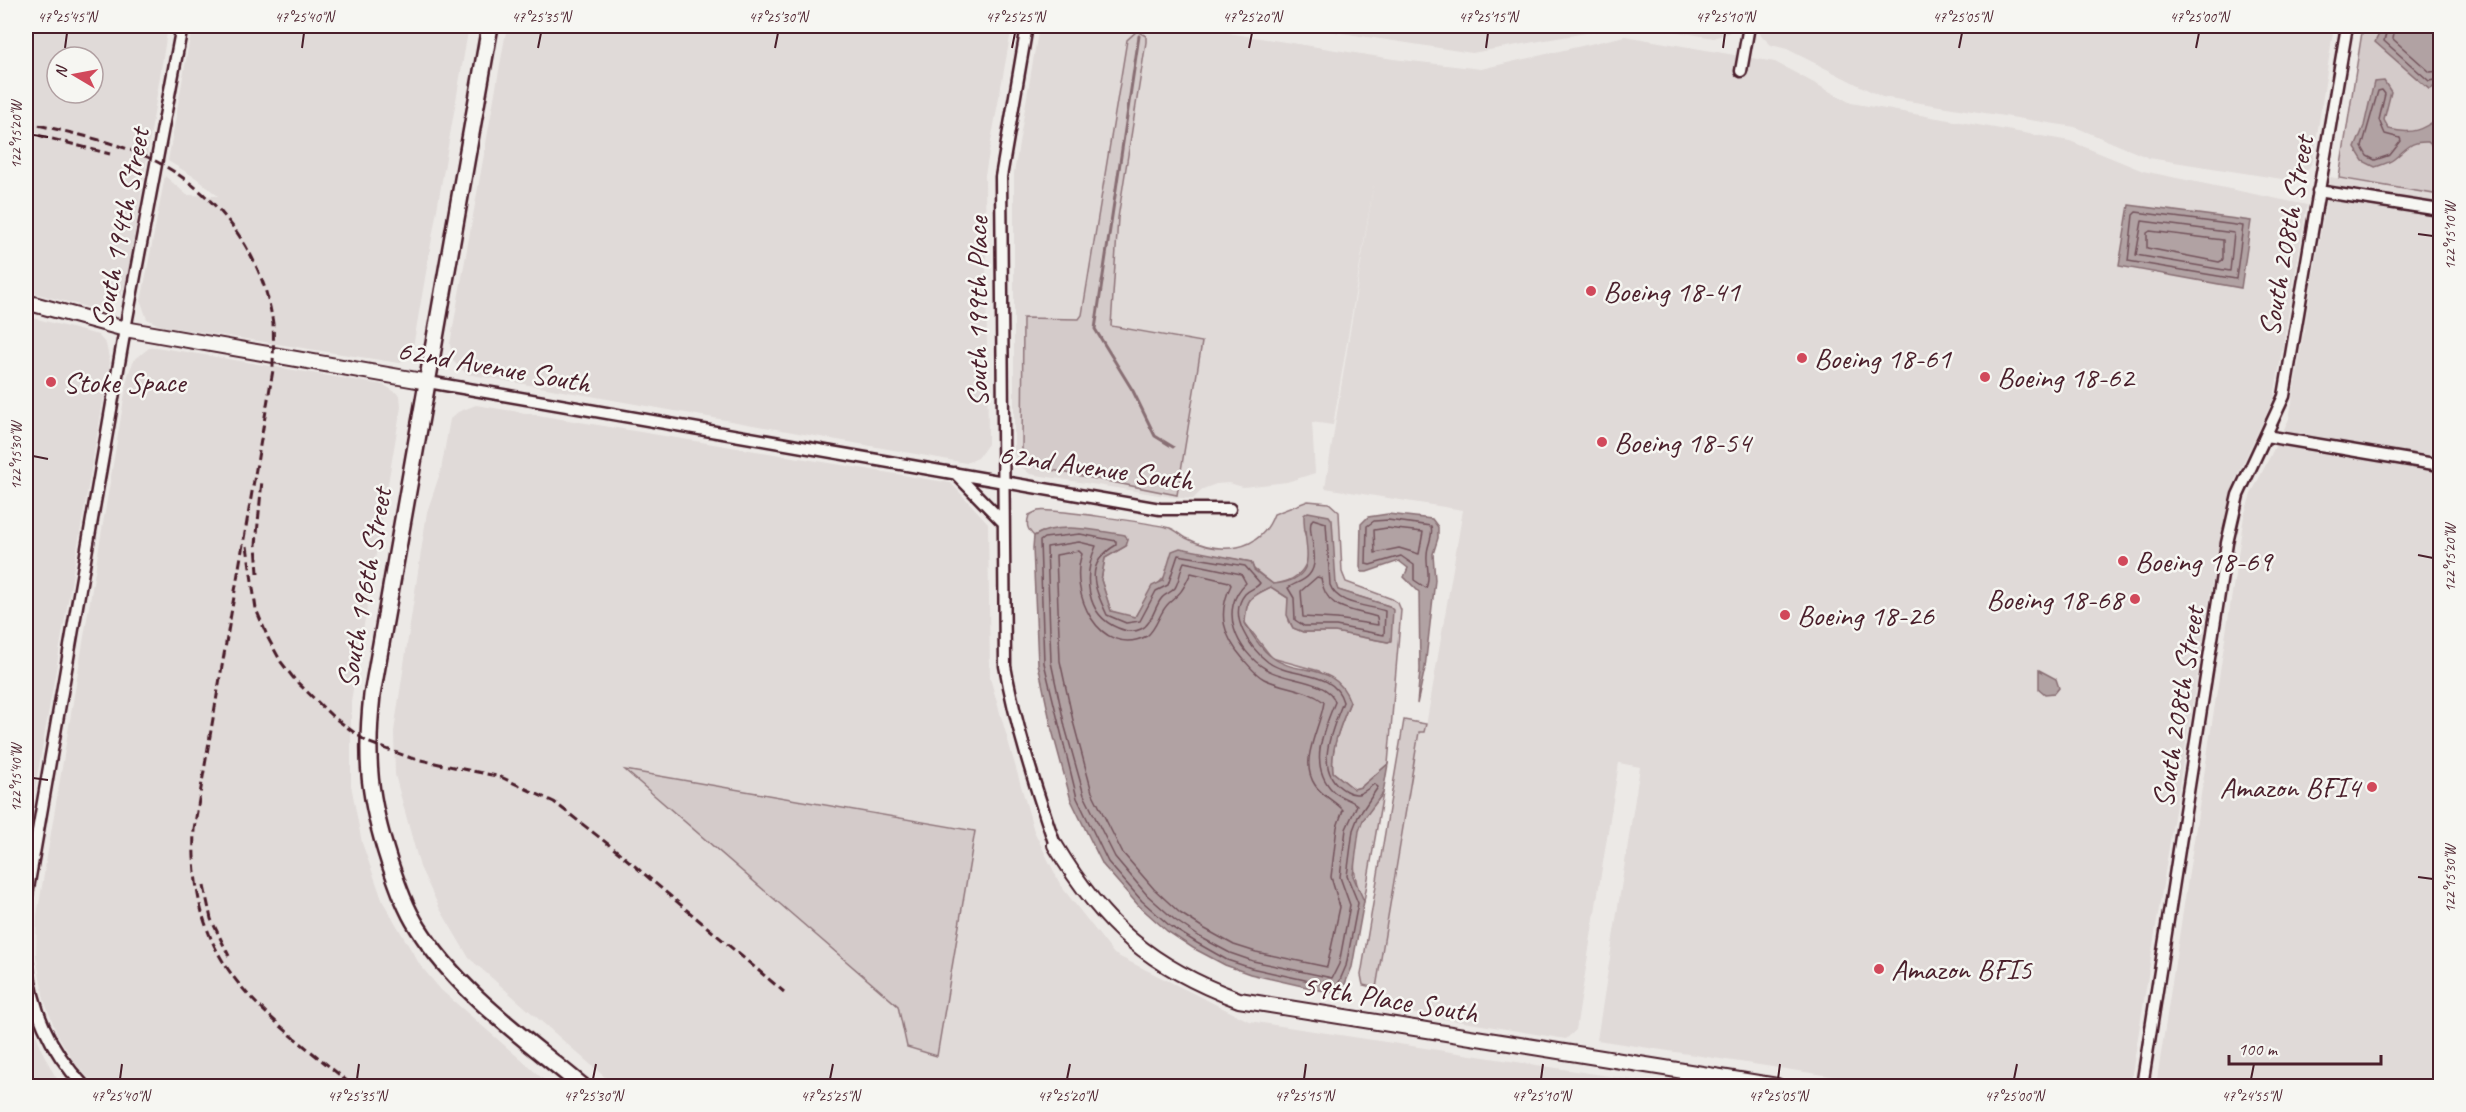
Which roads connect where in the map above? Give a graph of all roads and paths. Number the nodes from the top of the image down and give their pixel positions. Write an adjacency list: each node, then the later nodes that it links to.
1 (182, 26): 10 (street, South 194th Street)
2 (490, 26): 11 (main road, South 196th Street)
3 (1027, 26): 15 (street, South 199th Place)
4 (1749, 26): 6 (street)
5 (2347, 26): 7 (street, South 208th Street)
6 (1741, 71)
7 (2318, 191): 8 (street); 12 (street, South 208th Street)
8 (2440, 210)
9 (26, 302): 10 (street, 62nd Avenue South)
10 (125, 329): 11 (street, 62nd Avenue South); 19 (street, South 194th Street)
11 (428, 382): 14 (street, 62nd Avenue South); 22 (main road, South 196th Street)
12 (2266, 436): 13 (street); 24 (street, South 208th Street)
13 (2440, 465)
14 (955, 473): 15 (street, 62nd Avenue South); 17 (street, 62nd Avenue South)
15 (1002, 481): 16 (street, 62nd Avenue South); 17 (street, South 199th Place)
16 (1230, 509)
17 (1003, 522): 18 (street, South 199th Place)
18 (1055, 845): 23 (street, 59th Place South)
19 (26, 900)
20 (26, 956): 21 (street)
21 (84, 1086)
22 (582, 1086)
23 (1777, 1086)
24 (2142, 1086)

